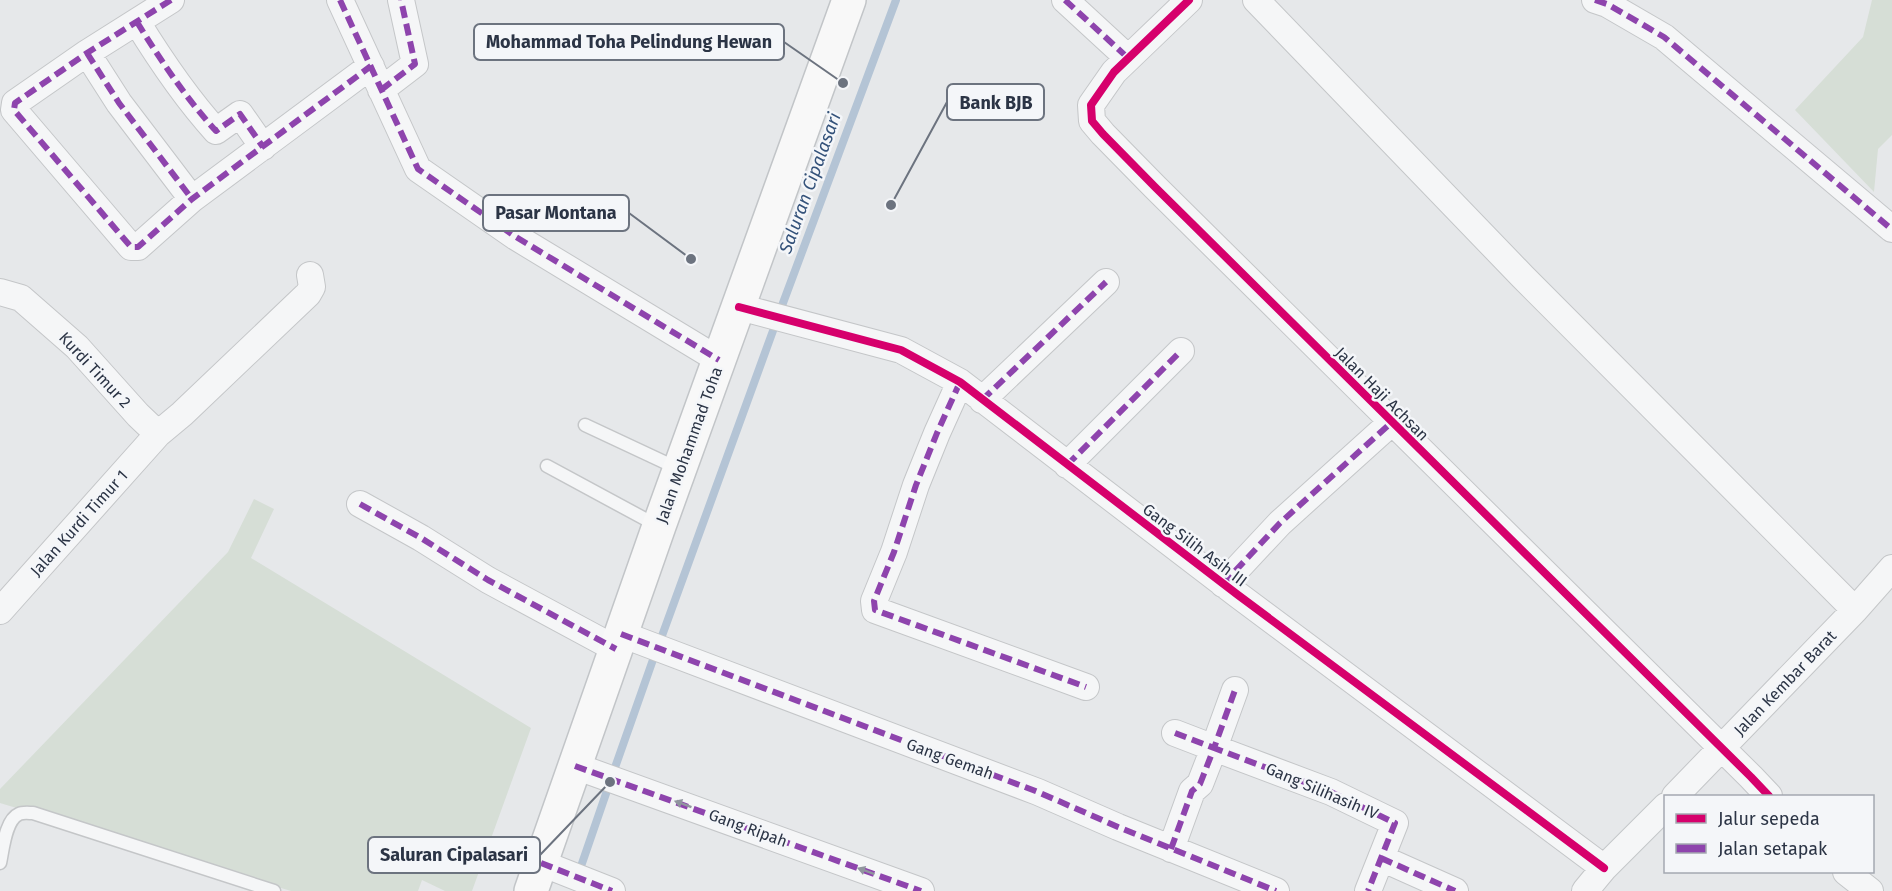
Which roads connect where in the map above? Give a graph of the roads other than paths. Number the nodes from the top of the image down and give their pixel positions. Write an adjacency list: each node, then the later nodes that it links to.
1 (171, 0): 9 (street)
2 (340, 0): 12 (street)
3 (401, 0): 13 (street)
4 (849, 0): 20 (main road, Jalan Mohammad Toha)
5 (1065, 0): 11 (street)
6 (1189, 0): 11 (street, Jalan Haji Achsan)
7 (1256, 0): 35 (street)
8 (1595, 0): 16 (street)
9 (137, 22): 10 (street); 14 (street)
10 (87, 54): 15 (street); 15 (street)
11 (1128, 58): 25 (street, Jalan Haji Achsan)
12 (371, 66): 13 (street); 14 (street)
13 (381, 90): 22 (street)
14 (263, 147): 15 (street)
15 (192, 199)
16 (1891, 227)
17 (310, 275): 27 (street, Jalan Kurdi Timur 1)
18 (1106, 282): 24 (street)
19 (0, 292): 27 (street, Kurdi Timur 2)
20 (739, 307): 22 (main road, Jalan Mohammad Toha); 23 (street, Gang Silih Asih III)
21 (1181, 351): 28 (street)
22 (719, 360): 30 (main road, Jalan Mohammad Toha)
23 (960, 382): 24 (street, Gang Silih Asih III); 38 (street)
24 (982, 400): 28 (street, Gang Silih Asih III)
25 (1392, 422): 34 (street); 42 (street, Jalan Haji Achsan)
26 (585, 425): 30 (lane)
27 (158, 434): 36 (street, Jalan Kurdi Timur 1)
28 (1067, 465): 34 (street, Gang Silih Asih III)
29 (547, 466): 32 (lane)
30 (680, 470): 32 (main road, Jalan Mohammad Toha)
31 (360, 504): 37 (street, Gang Gemah)
32 (659, 526): 37 (main road, Jalan Mohammad Toha)
33 (1892, 568): 35 (street, Jalan Kembar Barat)
34 (1223, 584): 50 (street, Gang Silih Asih III)
35 (1855, 610): 42 (street, Jalan Kembar Barat)
36 (0, 611)
37 (619, 641): 43 (main road, Jalan Mohammad Toha); 47 (street, Gang Gemah)
38 (1086, 687)
39 (1235, 690): 41 (street)
40 (1175, 733): 41 (street, Gang Silihasih IV)
41 (1214, 748): 47 (street); 48 (street, Gang Silihasih IV)
42 (1722, 749): 44 (street, Jalan Kembar Barat); 45 (street, Jalan Haji Achsan)
43 (575, 766): 52 (main road, Jalan Mohammad Toha); 55 (street, Gang Ripah, one-way to 43)
44 (1676, 795)
45 (1768, 795)
46 (1664, 807): 50 (street)
47 (1171, 849): 56 (street, Gang Gemah)
48 (1381, 858): 57 (street, Gang Silihasih IV); 58 (street)
49 (0, 863): 53 (lane)
50 (1604, 868): 59 (street)
51 (1847, 873): 60 (street)
52 (536, 877): 54 (street)
53 (274, 891)
54 (612, 891)
55 (921, 891)
56 (1276, 891)
57 (1368, 891)
58 (1455, 891)
59 (1586, 891)
60 (1870, 891)

